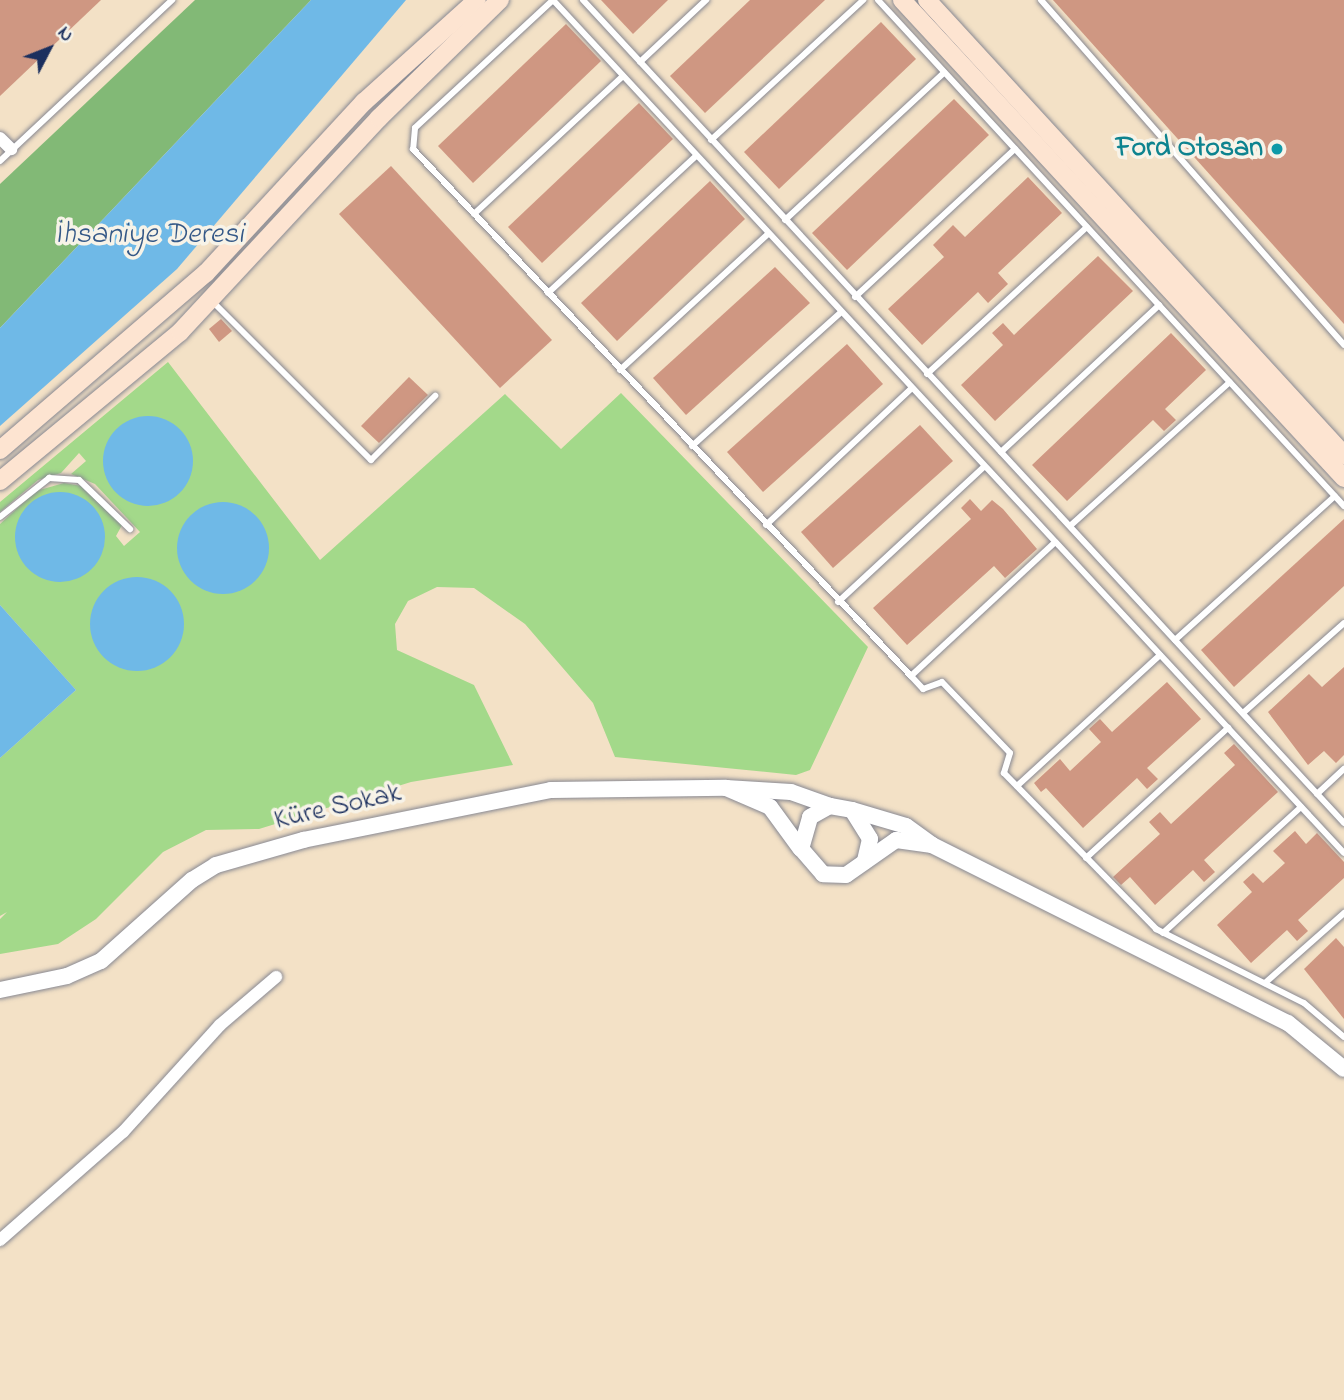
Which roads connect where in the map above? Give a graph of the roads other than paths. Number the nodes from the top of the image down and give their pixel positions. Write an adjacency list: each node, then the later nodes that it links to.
1 (172, 0): 17 (lane)
2 (477, 0): 37 (main road)
3 (500, 0): 27 (main road)
4 (553, 0): 14 (lane); 21 (lane)
5 (583, 0): 12 (lane)
6 (706, 0): 12 (lane)
7 (863, 0): 16 (lane)
8 (878, 0): 13 (lane)
9 (902, 0): 41 (main road)
10 (927, 0): 39 (main road)
11 (1041, 0): 30 (lane)
12 (639, 62): 16 (lane)
13 (944, 72): 18 (lane); 22 (lane)
14 (623, 76): 19 (lane); 21 (lane)
15 (0, 138): 17 (street)
16 (712, 140): 22 (lane)
17 (11, 149): 20 (lane)
18 (1015, 149): 23 (lane); 26 (lane)
19 (696, 156): 24 (lane); 25 (lane)
20 (0, 161)
21 (474, 214): 25 (lane)
22 (785, 220): 26 (lane)
23 (1087, 227): 28 (lane); 32 (lane)
24 (768, 234): 29 (lane); 31 (lane)
25 (548, 293): 31 (lane)
26 (855, 297): 32 (lane)
27 (212, 301): 35 (lane); 42 (main road)
28 (1159, 305): 33 (lane); 38 (lane)
29 (840, 313): 34 (lane); 36 (lane)
30 (1344, 345)
31 (620, 370): 36 (lane)
32 (927, 374): 38 (lane)
33 (1230, 382): 43 (lane); 47 (lane)
34 (911, 389): 40 (lane); 46 (lane)
35 (435, 396)
36 (692, 446): 46 (lane)
37 (0, 450)
38 (1001, 453): 47 (lane)
39 (1344, 455)
40 (984, 467): 49 (lane); 50 (lane)
41 (1344, 478)
42 (0, 481)
43 (1335, 496): 44 (lane); 52 (lane)
44 (1344, 506)
45 (0, 517): 48 (lane)
46 (766, 525): 50 (lane)
47 (1070, 526): 52 (lane)
48 (130, 529)
49 (1054, 543): 53 (lane); 54 (lane)
50 (838, 602): 54 (lane)
51 (1344, 623): 55 (lane)
52 (1175, 640): 55 (lane)
53 (1160, 655): 56 (lane); 58 (lane)
54 (911, 676): 58 (lane)
55 (1243, 713): 60 (lane)
56 (1228, 728): 62 (lane); 68 (lane)
57 (1344, 769): 60 (lane)
58 (1017, 786): 68 (lane)
59 (726, 788): 61 (street, Küre Sokak); 66 (street); 74 (street, Küre Sokak)
60 (1317, 794): 64 (lane)
61 (830, 806): 63 (street); 66 (street)
62 (1301, 807): 67 (lane); 71 (lane)
63 (852, 810): 65 (street); 69 (street)
64 (1344, 823)
65 (933, 845): 69 (street); 76 (street)
66 (801, 849): 69 (street)
67 (1344, 853)
68 (1086, 859): 71 (lane)
69 (864, 861)
70 (1344, 913): 73 (lane)
71 (1163, 933): 73 (lane)
72 (276, 977): 77 (street)
73 (1265, 983): 75 (lane)
74 (0, 990)
75 (1344, 1037)
76 (1344, 1069)
77 (0, 1240)

